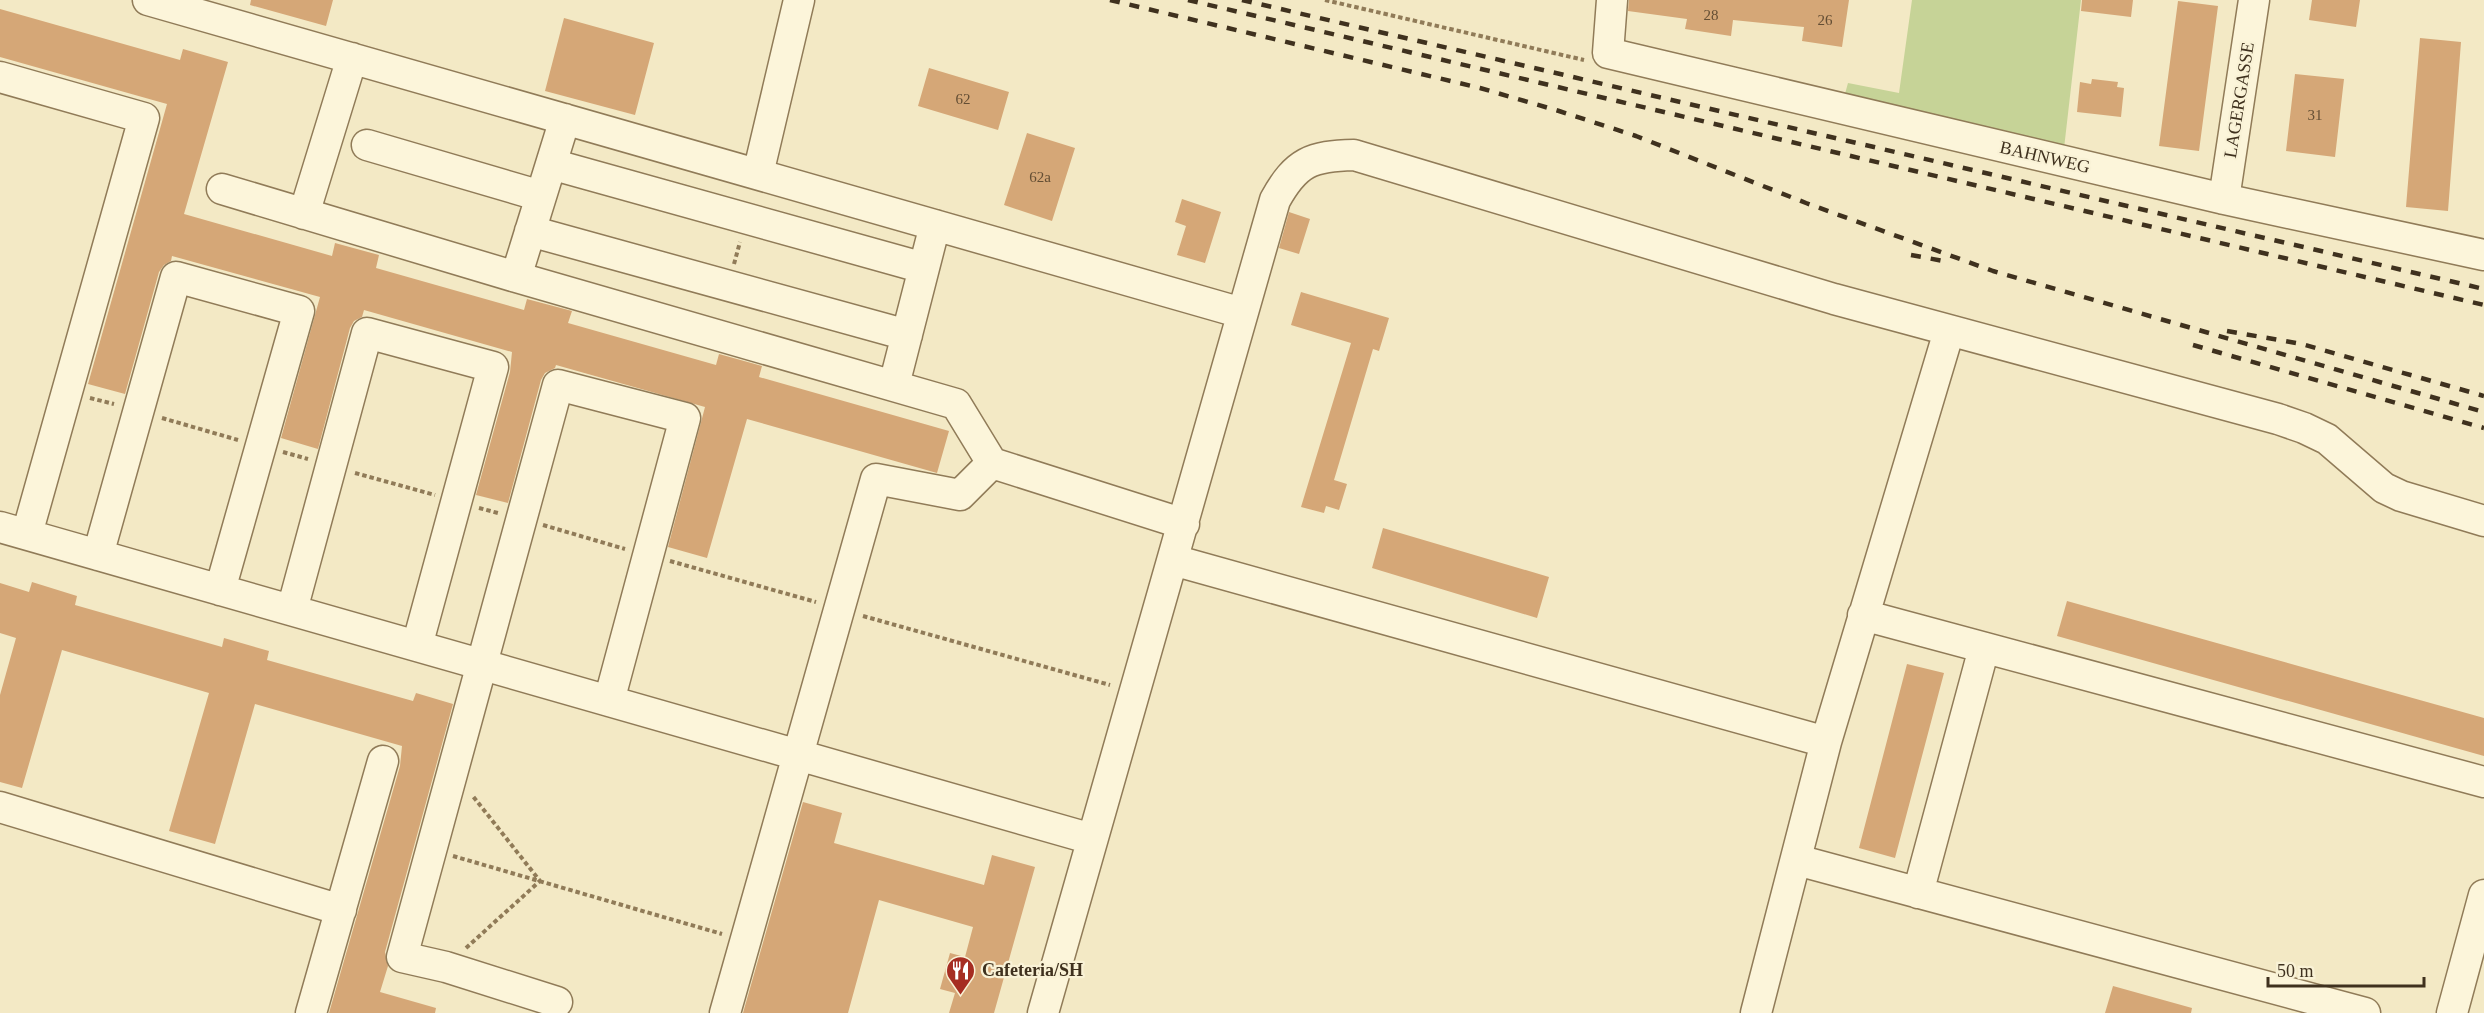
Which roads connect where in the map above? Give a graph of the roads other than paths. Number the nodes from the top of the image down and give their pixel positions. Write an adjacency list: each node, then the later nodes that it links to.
1 (148, 0): 5 (street)
2 (1612, 0): 13 (street, BAHNWEG)
3 (2254, 0): 13 (street, LAGERGASSE)
4 (798, 5): 10 (street)
5 (352, 58): 7 (street); 14 (street)
6 (0, 77): 27 (street)
7 (565, 119): 9 (street); 10 (street)
8 (367, 145): 12 (street)
9 (551, 164): 12 (street); 18 (street)
10 (758, 174): 15 (street)
11 (222, 189): 14 (street)
12 (541, 196): 16 (street)
13 (2224, 199): 17 (street, BAHNWEG)
14 (304, 214): 19 (street)
15 (935, 225): 18 (street); 20 (street)
16 (530, 231): 19 (street); 22 (street)
17 (2484, 255)
18 (924, 268): 22 (street)
19 (516, 278): 23 (street)
20 (1242, 313): 21 (street); 26 (street)
21 (1949, 331): 25 (street); 32 (street)
22 (907, 334): 23 (street)
23 (894, 385): 24 (street)
24 (992, 463): 26 (street); 38 (street)
25 (2484, 521)
26 (1184, 524): 29 (street)
27 (13, 530): 28 (street)
28 (98, 555): 30 (street); 30 (street)
29 (1173, 560): 37 (street); 42 (street)
30 (220, 590): 31 (street)
31 (292, 610): 33 (street); 33 (street)
32 (1863, 615): 34 (street); 37 (street)
33 (417, 646): 35 (street)
34 (1984, 648): 40 (street); 44 (street)
35 (484, 665): 36 (street); 36 (street); 47 (street)
36 (609, 701): 38 (street)
37 (1826, 742): 43 (street)
38 (799, 755): 42 (street); 49 (street)
39 (383, 761): 46 (street)
40 (2484, 782)
41 (0, 807): 46 (street)
42 (1092, 839): 50 (street)
43 (1797, 860): 44 (street); 51 (street)
44 (1918, 893): 52 (street)
45 (2484, 895): 53 (street)
46 (341, 910): 48 (street)
47 (557, 1002)
48 (311, 1013)
49 (725, 1013)
50 (1043, 1013)
51 (1756, 1013)
52 (2365, 1013)
53 (2452, 1013)

